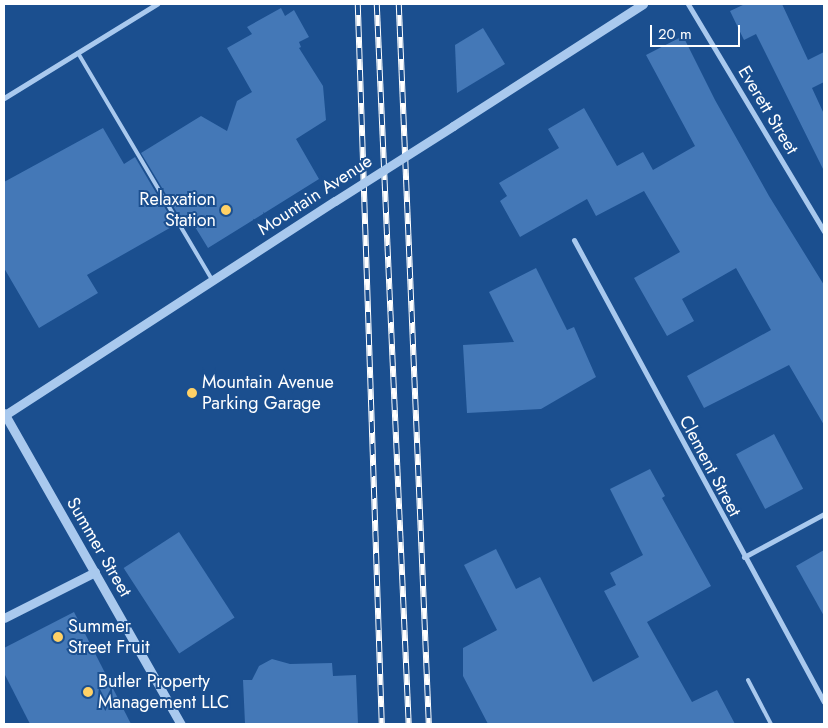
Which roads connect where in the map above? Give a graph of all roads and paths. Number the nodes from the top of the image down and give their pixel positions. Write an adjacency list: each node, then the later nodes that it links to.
1 (157, 4): 4 (street)
2 (643, 4): 8 (street, Mountain Avenue, bridge)
3 (688, 4): 6 (street, Everett Street)
4 (78, 53): 5 (street); 8 (lane)
5 (4, 98)
6 (824, 231)
7 (574, 240): 11 (street, Clement Street)
8 (212, 280): 9 (street, Mountain Avenue)
9 (4, 414): 12 (street, Summer Street)
10 (824, 514): 11 (street)
11 (744, 558): 15 (street, Clement Street)
12 (95, 572): 13 (street); 16 (street, Summer Street)
13 (4, 618)
14 (748, 680): 17 (lane)
15 (824, 702)
16 (180, 724)
17 (771, 724)

